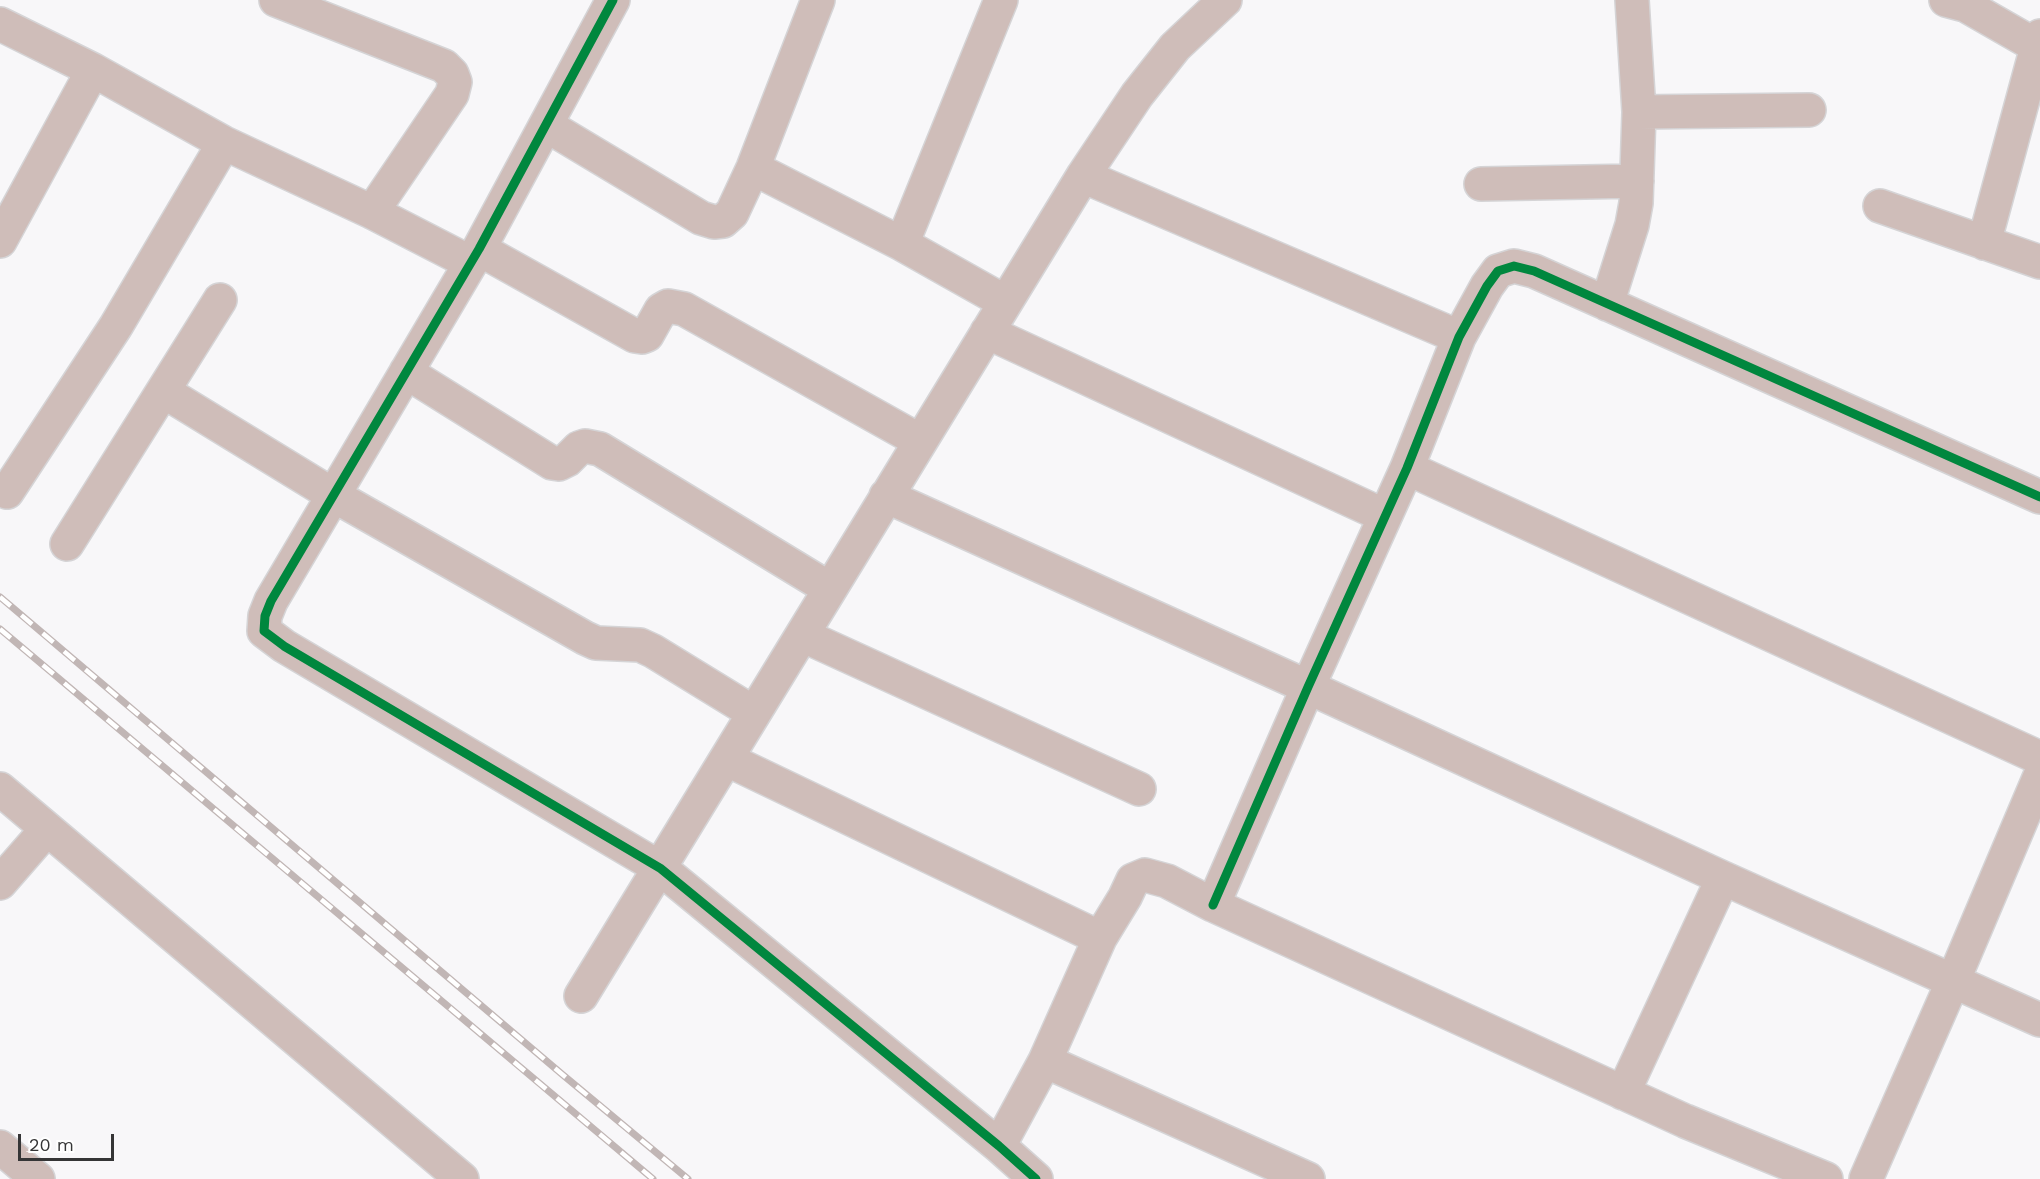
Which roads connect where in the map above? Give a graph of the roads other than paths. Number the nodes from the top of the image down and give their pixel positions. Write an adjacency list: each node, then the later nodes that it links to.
1 (276, 0): 21 (street)
2 (613, 0): 14 (street)
3 (818, 0): 16 (street)
4 (1002, 0): 24 (street)
5 (1226, 0): 17 (street)
6 (1632, 0): 13 (street)
7 (1946, 0): 8 (street)
8 (1974, 6): 10 (street)
9 (0, 24): 11 (street)
10 (2039, 43): 23 (street)
11 (93, 70): 15 (street); 22 (street)
12 (1809, 110): 13 (street)
13 (1639, 112): 18 (street)
14 (546, 125): 16 (street); 25 (street)
15 (224, 143): 21 (street); 36 (street)
16 (753, 168): 24 (street)
17 (1083, 176): 28 (street); 31 (street)
18 (1637, 181): 19 (street); 29 (street)
19 (1481, 184)
20 (1880, 206): 23 (street)
21 (372, 212): 25 (street)
22 (0, 241)
23 (1984, 243): 26 (street)
24 (902, 244): 28 (street)
25 (475, 256): 32 (street); 34 (street)
26 (2040, 262)
27 (220, 300): 33 (street)
28 (1005, 302): 30 (street)
29 (1607, 304): 31 (street); 39 (street)
30 (987, 332): 34 (street); 40 (street)
31 (1459, 338): 35 (street)
32 (406, 372): 37 (street); 42 (street)
33 (163, 391): 37 (street); 41 (street)
34 (920, 441): 38 (street)
35 (1407, 468): 40 (street); 46 (street)
36 (7, 492)
37 (333, 495): 45 (street); 52 (street)
38 (886, 496): 42 (street); 44 (street)
39 (2040, 497)
40 (1385, 516): 44 (street)
41 (67, 544)
42 (830, 589): 43 (street)
43 (802, 634): 45 (street); 50 (street)
44 (1308, 687): 53 (street); 55 (street)
45 (754, 713): 47 (street)
46 (2040, 758)
47 (726, 759): 52 (street); 56 (street)
48 (2040, 776): 57 (street)
49 (0, 789): 51 (street)
50 (1139, 789)
51 (47, 829): 54 (street); 64 (street)
52 (660, 868): 58 (street); 63 (street)
53 (1723, 878): 57 (street); 61 (street)
54 (0, 883)
55 (1213, 905): 56 (street); 61 (street)
56 (1100, 938): 60 (street)
57 (1953, 981): 59 (street); 69 (street)
58 (581, 996)
59 (2040, 1020)
60 (1045, 1061): 63 (street); 67 (street)
61 (1623, 1093): 68 (street)
62 (0, 1146): 65 (street)
63 (999, 1146): 66 (street)
64 (448, 1175)
65 (38, 1179)
66 (1036, 1179)
67 (1308, 1179)
68 (1826, 1179)
69 (1866, 1179)

